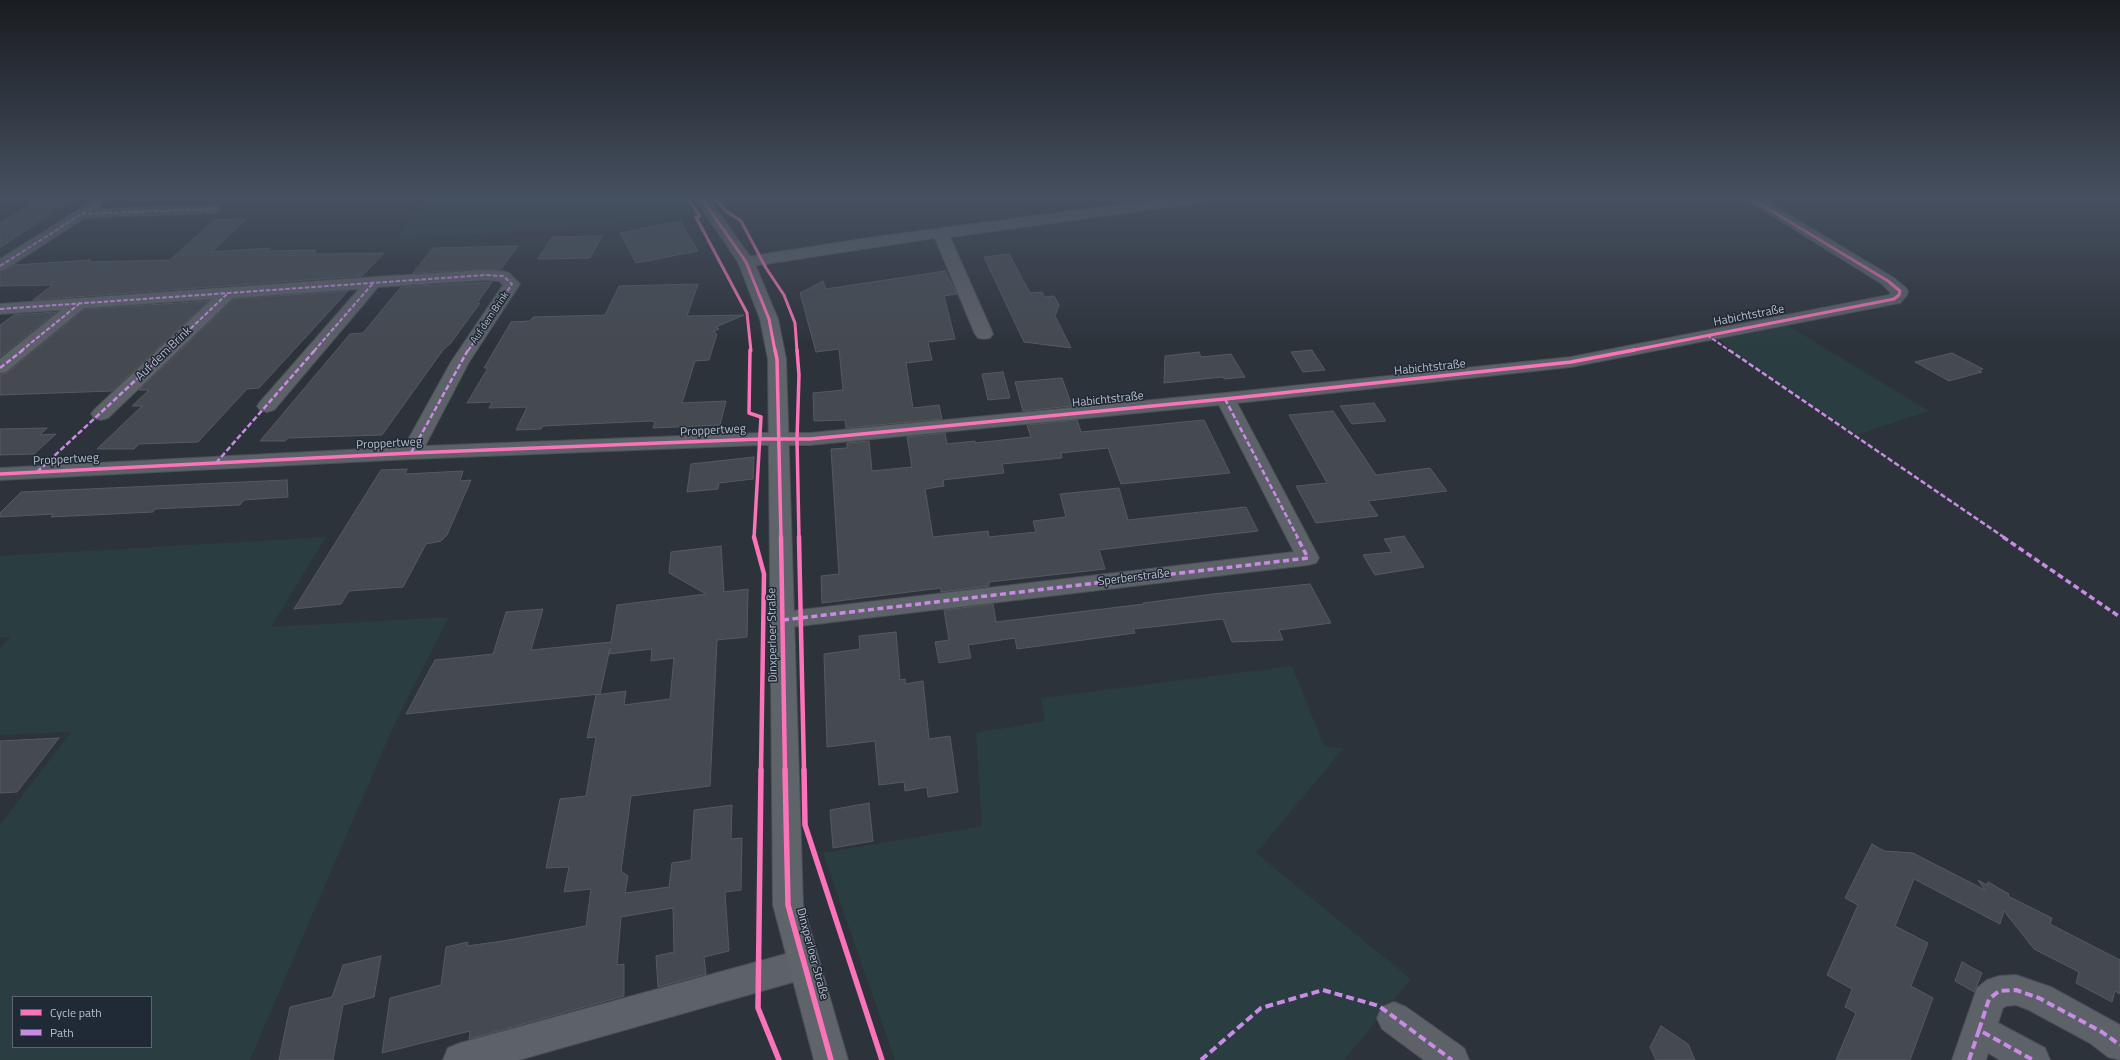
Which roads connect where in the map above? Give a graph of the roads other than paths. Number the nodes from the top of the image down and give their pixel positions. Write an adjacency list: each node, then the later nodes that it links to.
1 (28, 248): 7 (street)
2 (737, 248): 6 (main road, Dinxperloer Straße)
3 (840, 248): 6 (street)
4 (947, 248): 12 (street)
5 (1834, 248): 14 (street, Habichtstraße)
6 (746, 262): 17 (main road, Dinxperloer Straße)
7 (0, 266)
8 (374, 282): 9 (street, Auf dem Brink); 15 (street); 18 (street, Auf dem Brink)
9 (228, 293): 10 (street, Auf dem Brink); 16 (street, Auf dem Brink)
10 (79, 304): 11 (street, Auf dem Brink); 13 (street)
11 (0, 309)
12 (984, 334)
13 (0, 368)
14 (1225, 399): 17 (street, Habichtstraße); 20 (street, Sperberstraße)
15 (267, 406)
16 (101, 414)
17 (780, 438): 18 (street, Proppertweg); 20 (main road, Dinxperloer Straße)
18 (411, 453): 19 (street, Proppertweg)
19 (0, 474)
20 (783, 620): 21 (main road, Dinxperloer Straße)
21 (804, 964): 25 (street, Dinxperloer Straße); 26 (main road, Dinxperloer Straße)
22 (1394, 1018): 27 (street)
23 (1974, 1045): 24 (street); 28 (street)
24 (2120, 1045)
25 (460, 1060)
26 (831, 1060)
27 (1452, 1060)
28 (2032, 1060)

